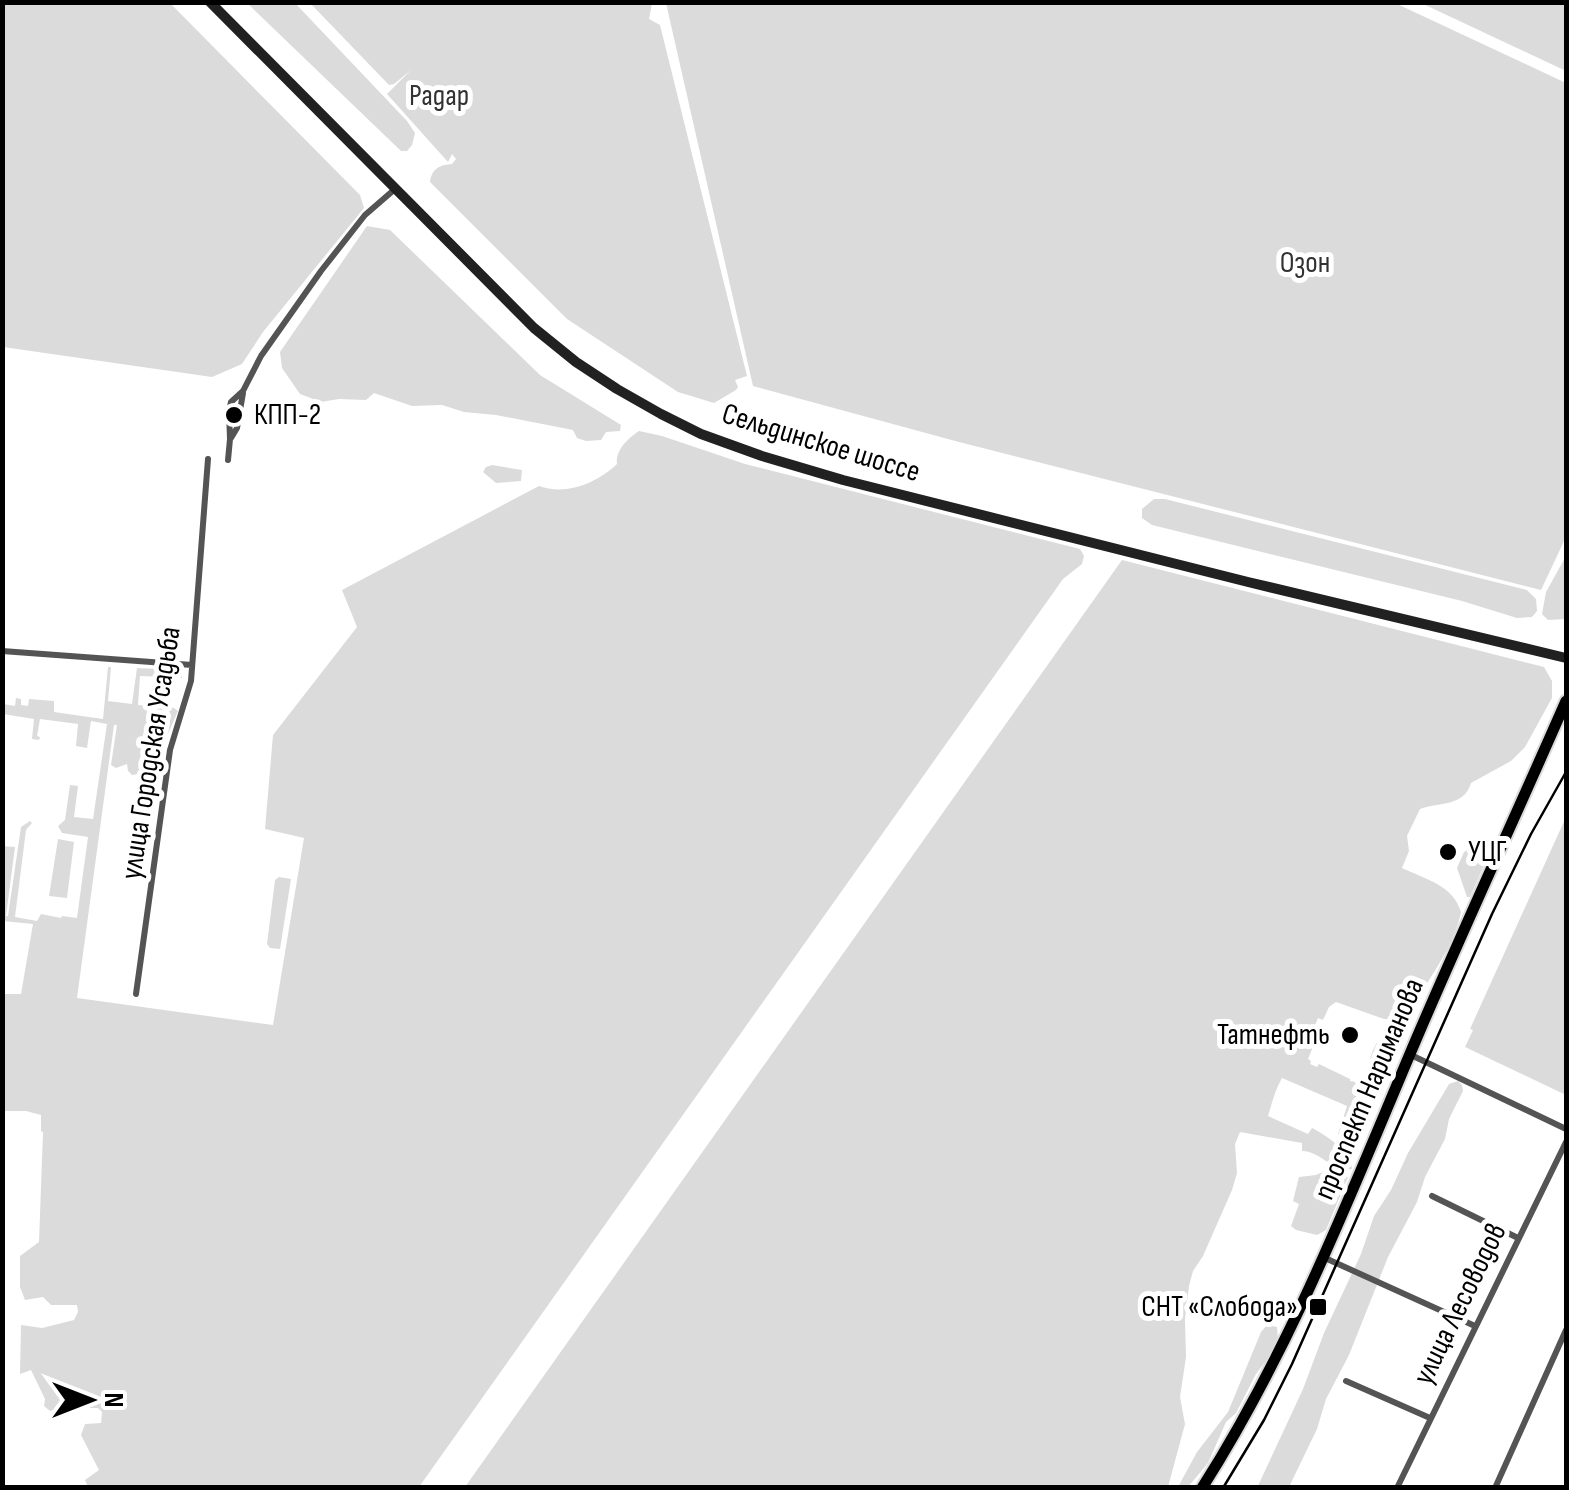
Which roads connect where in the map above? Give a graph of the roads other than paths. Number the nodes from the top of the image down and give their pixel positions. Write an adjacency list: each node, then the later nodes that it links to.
1 (210, 2): 2 (main road, Сельдинское шоссе)
2 (396, 188): 4 (street); 6 (main road, Сельдинское шоссе)
3 (208, 459): 7 (street, улица Городская Усадьба)
4 (228, 460)
5 (2, 651): 7 (street)
6 (1566, 658)
7 (192, 665): 9 (street, улица Городская Усадьба)
8 (1566, 702): 10 (main road, проспект Нариманова)
9 (136, 994)
10 (1410, 1054): 11 (street); 15 (main road, проспект Нариманова)
11 (1566, 1128)
12 (1566, 1142): 14 (street, улица Лесоводов)
13 (1432, 1196): 14 (street)
14 (1518, 1238): 16 (street, улица Лесоводов)
15 (1324, 1258): 16 (street); 20 (main road, проспект Нариманова)
16 (1475, 1326): 19 (street, улица Лесоводов)
17 (1566, 1330): 22 (street)
18 (1346, 1381): 19 (street)
19 (1430, 1418): 21 (street, улица Лесоводов)
20 (1202, 1488)
21 (1397, 1488)
22 (1495, 1488)

